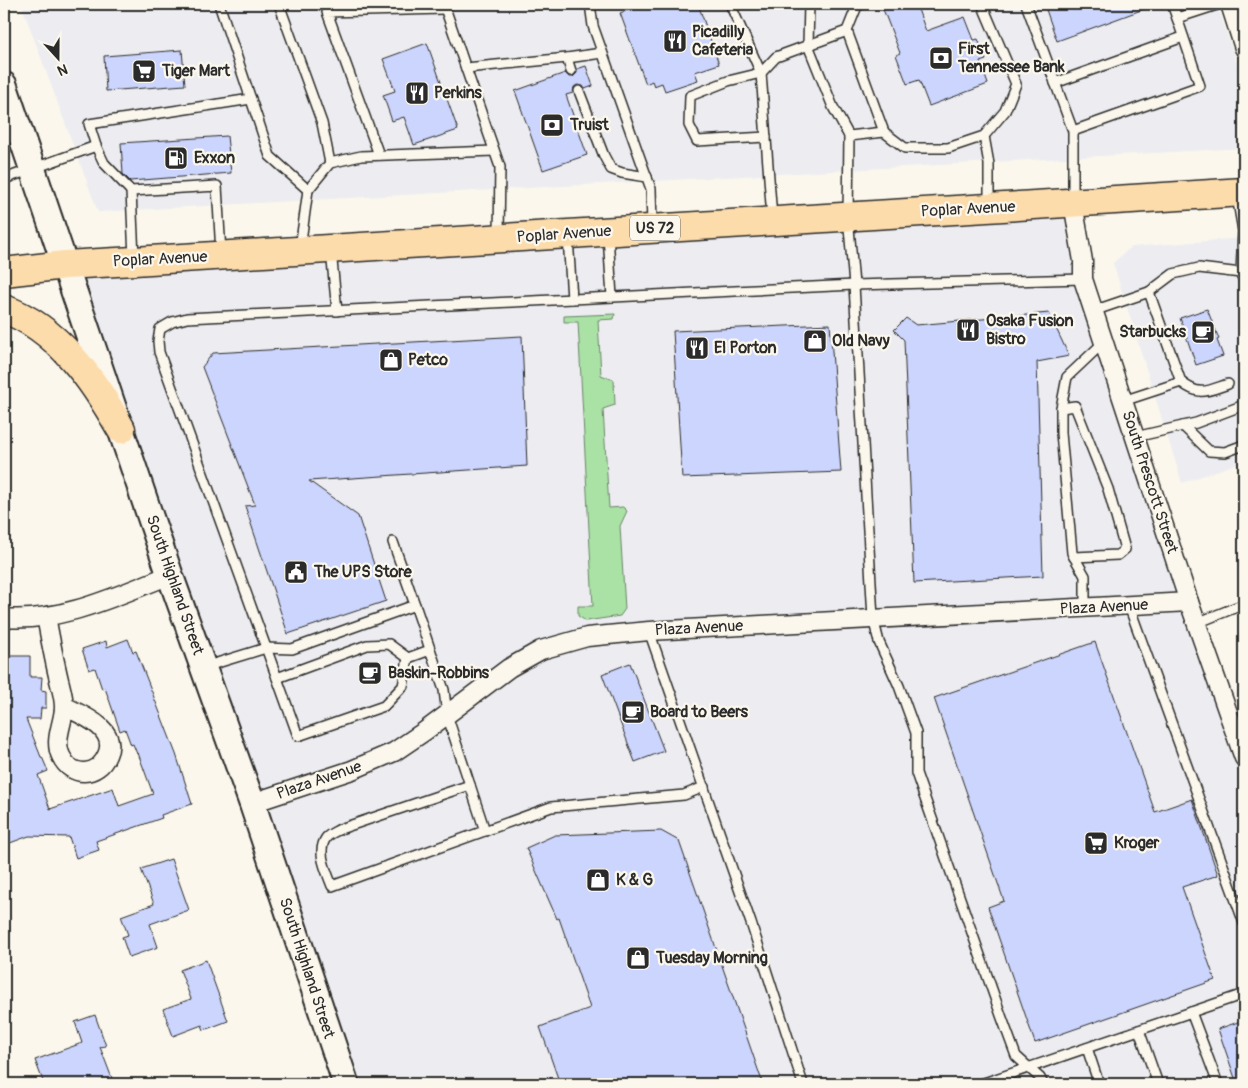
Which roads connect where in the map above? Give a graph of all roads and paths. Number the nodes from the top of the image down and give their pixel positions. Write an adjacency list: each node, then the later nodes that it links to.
1 (219, 4): 27 (lane)
2 (279, 4): 36 (lane)
3 (590, 4): 19 (lane)
4 (730, 4): 23 (lane)
5 (809, 4): 17 (lane)
6 (862, 4): 15 (lane)
7 (982, 4): 31 (lane)
8 (1026, 4): 24 (lane)
9 (1172, 4): 14 (lane)
10 (1220, 4): 14 (lane)
11 (1230, 4): 18 (street)
12 (444, 6): 13 (lane); 21 (lane)
13 (326, 8): 35 (lane)
14 (1177, 18): 16 (lane)
15 (847, 31): 17 (lane); 29 (lane)
16 (1183, 37): 24 (lane); 28 (lane)
17 (808, 45): 23 (lane); 30 (lane)
18 (1244, 48)
19 (602, 53): 20 (lane); 38 (lane)
20 (567, 58): 21 (lane); 22 (lane)
21 (466, 68): 34 (lane)
22 (571, 71)
23 (761, 73): 32 (lane); 32 (lane)
24 (1055, 83): 28 (lane)
25 (4, 85): 37 (main road, South Highland Street)
26 (579, 91): 38 (lane)
27 (251, 99): 33 (lane); 40 (lane)
28 (1073, 131): 43 (lane)
29 (884, 132): 30 (lane); 31 (lane)
30 (849, 136): 45 (lane)
31 (984, 136): 44 (lane)
32 (766, 137): 46 (lane)
33 (96, 146): 37 (lane); 41 (lane)
34 (494, 151): 35 (lane); 50 (lane)
35 (379, 155): 36 (lane)
36 (330, 163): 40 (lane)
37 (32, 168): 39 (lane); 56 (main road, South Highland Street)
38 (647, 178): 47 (lane)
39 (4, 179)
40 (308, 190): 53 (lane)
41 (131, 192): 54 (lane); 55 (lane)
42 (1240, 193): 43 (main road, Poplar Avenue / US 72); 52 (lane)
43 (1073, 203): 44 (main road, Poplar Avenue / US 72); 59 (street, South Prescott Street)
44 (989, 208): 45 (main road, Poplar Avenue / US 72)
45 (848, 216): 46 (main road, Poplar Avenue / US 72); 60 (lane)
46 (772, 221): 47 (main road, Poplar Avenue / US 72)
47 (652, 228): 48 (main road, Poplar Avenue / US 72)
48 (608, 231): 49 (main road, Poplar Avenue / US 72); 62 (lane)
49 (568, 234): 50 (main road, Poplar Avenue / US 72); 63 (lane)
50 (499, 238): 51 (main road, Poplar Avenue / US 72)
51 (331, 248): 53 (main road, Poplar Avenue / US 72); 65 (lane)
52 (1243, 249): 58 (lane)
53 (300, 251): 54 (main road, Poplar Avenue / US 72)
54 (222, 256): 55 (main road, Poplar Avenue / US 72)
55 (134, 261): 56 (main road, Poplar Avenue / US 72)
56 (65, 265): 57 (main road, Poplar Avenue / US 72); 74 (main road, South Highland Street)
57 (4, 272)
58 (1243, 277): 61 (lane)
59 (1083, 278): 60 (lane); 66 (street, South Prescott Street)
60 (854, 285): 62 (lane); 87 (lane)
61 (1149, 292): 66 (lane); 68 (lane)
62 (612, 297): 63 (lane)
63 (572, 299): 65 (lane)
64 (4, 309): 74 (main road)
65 (336, 311): 90 (lane)
66 (1093, 311): 67 (street, South Prescott Street)
67 (1104, 342): 70 (street, South Prescott Street); 72 (lane)
68 (1181, 382): 69 (lane); 70 (lane)
69 (1228, 384)
70 (1123, 401): 75 (street, South Prescott Street)
71 (1244, 405): 73 (lane)
72 (1061, 408): 78 (lane); 78 (lane)
73 (1183, 426): 75 (lane); 76 (lane)
74 (121, 429): 79 (main road, South Highland Street)
75 (1135, 437): 80 (street, South Prescott Street)
76 (1244, 445)
77 (393, 542): 82 (lane)
78 (1074, 557): 84 (lane)
79 (170, 575): 85 (street); 93 (main road, South Highland Street)
80 (1189, 602): 83 (street, Plaza Avenue); 88 (street, South Prescott Street)
81 (1244, 604): 88 (lane)
82 (415, 605): 90 (lane); 91 (lane)
83 (1129, 606): 84 (street, Plaza Avenue); 102 (lane)
84 (1085, 608): 87 (street, Plaza Avenue)
85 (46, 616): 86 (street); 95 (street)
86 (4, 618)
87 (873, 618): 89 (street, Plaza Avenue); 107 (lane)
88 (1197, 623): 97 (street, South Prescott Street)
89 (649, 631): 96 (street, Plaza Avenue); 99 (lane)
90 (266, 648): 93 (lane); 94 (lane)
91 (430, 650): 92 (lane); 96 (lane)
92 (408, 658): 94 (lane); 94 (lane)
93 (204, 667): 100 (main road, South Highland Street)
94 (277, 678)
95 (64, 706)
96 (447, 715): 98 (lane); 100 (street, Plaza Avenue)
97 (1244, 758)
98 (470, 785): 101 (lane); 101 (lane)
99 (704, 788): 101 (lane); 109 (lane)
100 (252, 803): 108 (main road, South Highland Street)
101 (485, 831)
102 (1244, 923)
103 (1244, 994): 104 (lane)
104 (1190, 1012): 105 (lane); 114 (lane)
105 (1139, 1030): 106 (lane); 113 (lane)
106 (1087, 1048): 107 (lane); 112 (lane)
107 (1029, 1067): 110 (lane); 111 (lane)
108 (346, 1084)
109 (803, 1084)
110 (981, 1084)
111 (1043, 1084)
112 (1100, 1084)
113 (1158, 1084)
114 (1218, 1084)

